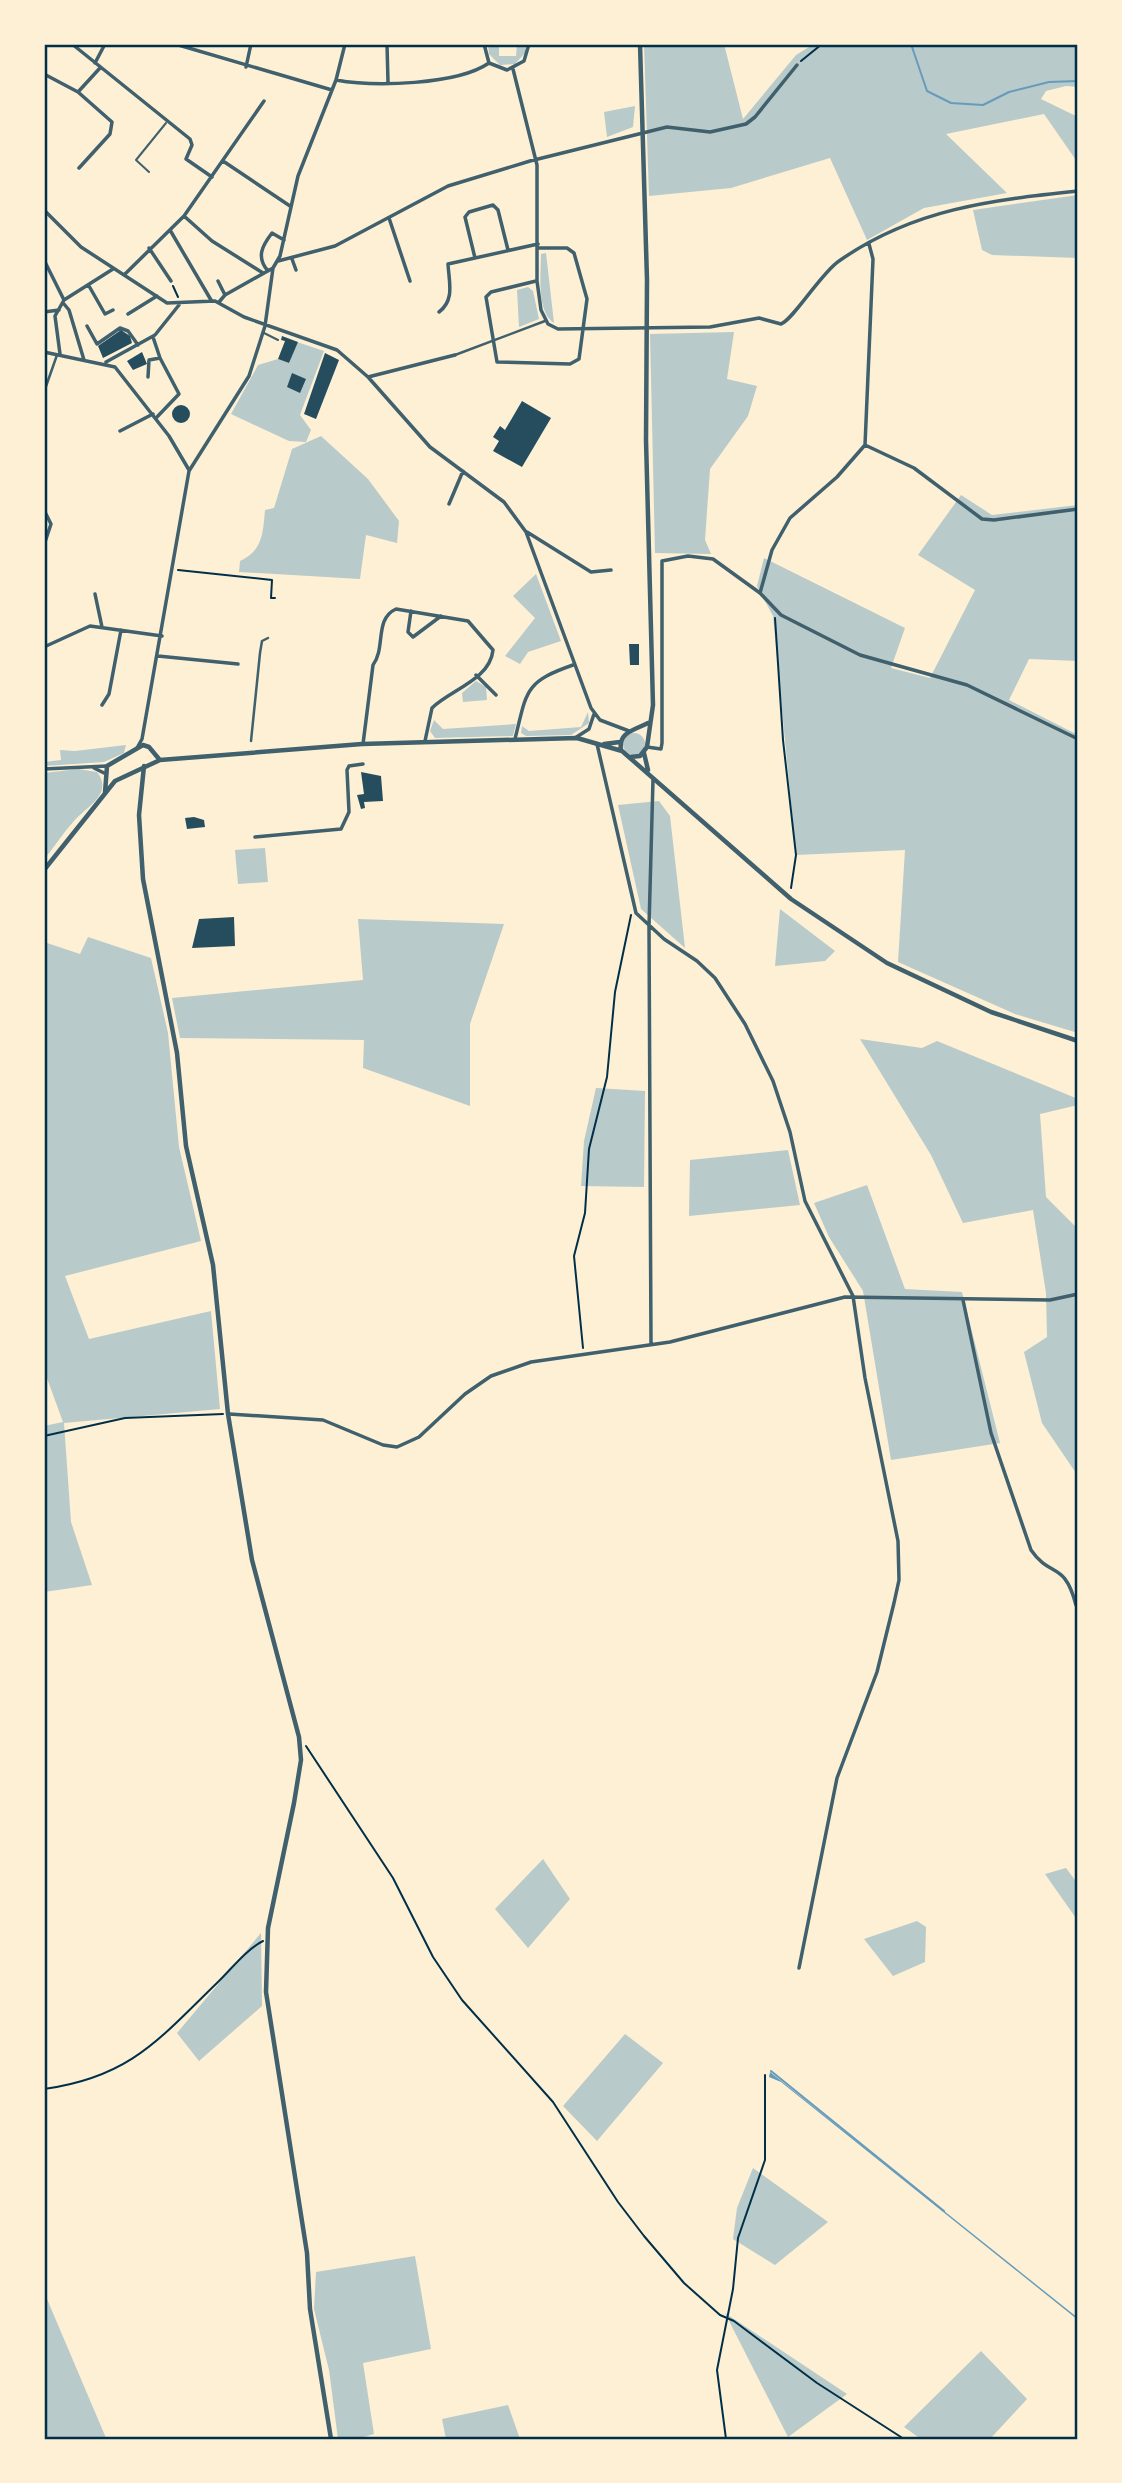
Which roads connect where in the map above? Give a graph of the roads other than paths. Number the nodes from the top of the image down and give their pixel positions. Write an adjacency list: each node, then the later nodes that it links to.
1 (72, 44): 11 (street)
2 (105, 44): 11 (street)
3 (175, 44): 10 (street)
4 (251, 44): 14 (street)
5 (345, 44): 18 (street)
6 (387, 44): 19 (street)
7 (484, 44): 12 (street)
8 (529, 44): 16 (street)
9 (640, 44): 24 (street)
10 (191, 46): 14 (street)
11 (95, 63): 15 (street)
12 (489, 63): 16 (street); 19 (street)
13 (797, 65): 24 (street)
14 (246, 66): 20 (street)
15 (100, 68): 21 (street); 23 (street)
16 (513, 69): 25 (street)
17 (44, 74): 21 (street)
18 (336, 80): 19 (street); 20 (street)
19 (388, 82)
20 (332, 90): 31 (street)
21 (78, 92): 27 (street)
22 (264, 101): 26 (street)
23 (167, 122): 28 (lane); 29 (street)
24 (641, 132): 25 (street); 69 (street)
25 (536, 160): 34 (street); 38 (street)
26 (223, 161): 29 (street); 31 (street)
27 (79, 168)
28 (149, 172)
29 (212, 177): 33 (street)
30 (1078, 191): 37 (street)
31 (290, 206): 36 (street)
32 (44, 210): 46 (street)
33 (184, 216): 35 (street); 48 (street)
34 (389, 218): 42 (street); 52 (street)
35 (170, 230): 39 (street); 57 (street)
36 (284, 240): 44 (street); 48 (street)
37 (869, 244): 69 (street); 87 (street)
38 (539, 246): 40 (street); 53 (street); 70 (street)
39 (149, 248): 49 (street); 50 (street)
40 (508, 250): 41 (street); 41 (street)
41 (475, 258): 64 (street)
42 (292, 259): 44 (street); 47 (street)
43 (44, 260): 58 (street)
44 (278, 261): 45 (street)
45 (273, 268): 48 (street); 68 (street)
46 (113, 269): 49 (street); 54 (street)
47 (296, 270)
48 (265, 272): 55 (street)
49 (124, 275): 56 (street)
50 (171, 281)
51 (218, 281): 55 (street)
52 (410, 281)
53 (537, 281): 66 (street); 73 (street)
54 (89, 286): 58 (street); 61 (street)
55 (225, 295): 59 (street)
56 (157, 296): 60 (street); 65 (street)
57 (211, 300): 59 (street); 60 (street)
58 (64, 302): 62 (street); 80 (street)
59 (219, 302): 68 (street)
60 (180, 304): 72 (street)
61 (113, 310)
62 (58, 311): 63 (street); 77 (street)
63 (44, 312)
64 (439, 312)
65 (128, 314)
66 (545, 321): 70 (street); 73 (street)
67 (88, 326): 75 (street)
68 (265, 326): 71 (street); 83 (street)
69 (646, 327): 70 (street); 112 (street)
70 (583, 330): 73 (street)
71 (263, 332): 74 (lane); 89 (street)
72 (154, 336): 75 (street); 79 (street)
73 (491, 339): 78 (street)
74 (278, 341)
75 (138, 345): 81 (street)
76 (44, 352): 77 (street)
77 (59, 354): 80 (street); 84 (street)
78 (455, 355): 83 (street)
79 (160, 358): 82 (street); 85 (street)
80 (84, 360): 81 (street)
81 (108, 363): 85 (street)
82 (148, 377)
83 (368, 377): 88 (street)
84 (44, 392)
85 (155, 416): 86 (street); 89 (street)
86 (120, 431)
87 (865, 445): 91 (street); 96 (street)
88 (463, 470): 90 (street); 93 (street)
89 (189, 471): 102 (street)
90 (449, 504)
91 (1078, 509)
92 (44, 510): 94 (street)
93 (526, 532): 95 (street); 107 (street)
94 (44, 545)
95 (611, 570)
96 (760, 593): 120 (street); 127 (street)
97 (95, 594): 100 (street)
98 (411, 611): 99 (street); 99 (street); 124 (street)
99 (441, 616): 108 (street)
100 (102, 627): 101 (street); 104 (street)
101 (121, 630): 102 (street); 110 (street)
102 (162, 636): 105 (street)
103 (268, 638): 121 (street)
104 (44, 647)
105 (158, 656): 106 (street); 115 (street)
106 (238, 664)
107 (573, 665): 111 (street); 118 (street)
108 (476, 676): 109 (street); 122 (street)
109 (496, 695)
110 (102, 705)
111 (594, 714): 113 (street); 116 (street)
112 (649, 723): 114 (street); 117 (street)
113 (613, 726): 114 (street); 119 (street)
114 (632, 731): 117 (street); 119 (street)
115 (142, 738): 125 (street); 126 (street)
116 (574, 738): 118 (street); 123 (street)
117 (646, 738): 127 (street)
118 (515, 739): 122 (street)
119 (621, 739): 123 (street); 128 (street)
120 (1078, 739)
121 (251, 741)
122 (425, 741): 124 (street)
123 (600, 743): 128 (street); 147 (street)
124 (362, 744): 131 (street)
125 (146, 745): 126 (street); 129 (street)
126 (137, 748): 135 (street)
127 (645, 750): 130 (street); 139 (street)
128 (622, 751): 130 (street)
129 (154, 754): 131 (street); 132 (street)
130 (630, 757): 139 (street)
131 (160, 760): 132 (street)
132 (152, 762): 136 (street)
133 (363, 764): 145 (street)
134 (89, 766): 135 (street); 137 (street); 140 (street)
135 (107, 766): 140 (street)
136 (144, 766): 138 (street); 143 (street)
137 (44, 769)
138 (133, 770): 142 (street); 143 (street)
139 (648, 771): 141 (street)
140 (105, 775): 142 (street); 144 (street)
141 (654, 777): 147 (street); 148 (street)
142 (115, 781): 144 (street)
143 (141, 783): 153 (street)
144 (105, 794): 146 (street)
145 (255, 837)
146 (44, 870)
147 (649, 926): 150 (street); 152 (street)
148 (1078, 1041)
149 (1078, 1294): 151 (street)
150 (853, 1296): 151 (street); 152 (street); 155 (street)
151 (963, 1300): 154 (street)
152 (651, 1345): 153 (street)
153 (228, 1414): 156 (street)
154 (1076, 1605)
155 (799, 1968)
156 (331, 2439)

